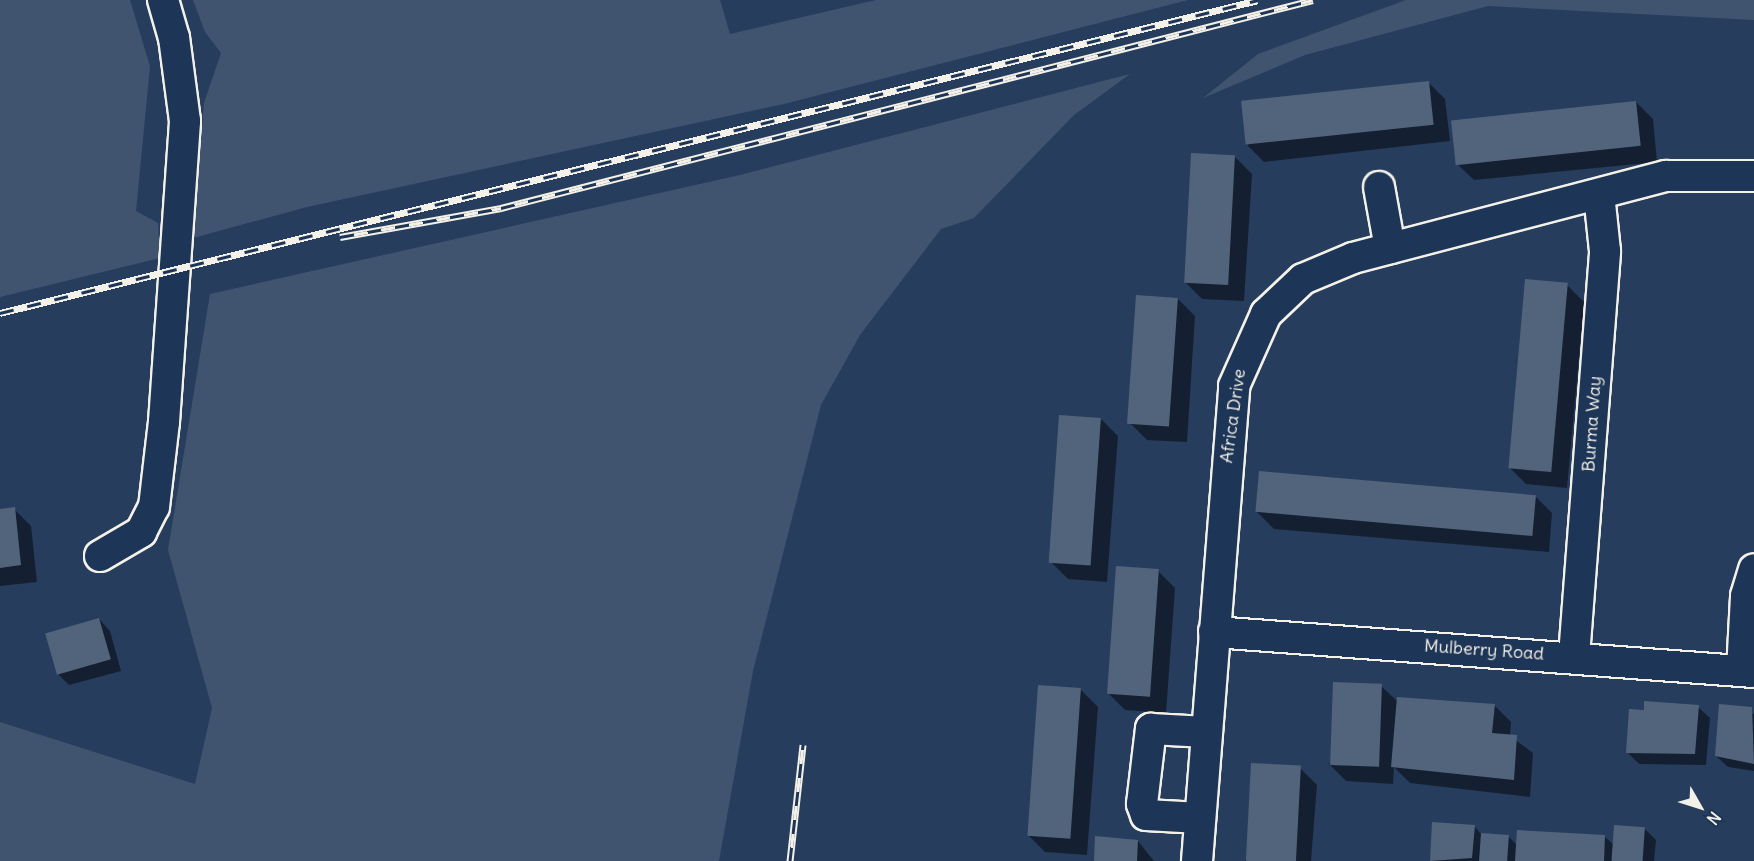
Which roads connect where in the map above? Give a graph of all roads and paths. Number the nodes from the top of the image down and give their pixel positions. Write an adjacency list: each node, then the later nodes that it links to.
1 (163, 0): 6 (street)
2 (1754, 177): 4 (street, Africa Drive)
3 (1380, 187): 5 (street)
4 (1599, 194): 5 (street, Africa Drive); 9 (street, Burma Way)
5 (1390, 248): 8 (street, Africa Drive)
6 (99, 556)
7 (1754, 570): 10 (street)
8 (1214, 632): 9 (street, Mulberry Road); 11 (street, Africa Drive)
9 (1574, 656): 10 (street, Mulberry Road)
10 (1748, 672)
11 (1206, 732): 12 (street, Africa Drive); 12 (street)
12 (1200, 818): 13 (street, Africa Drive)
13 (1197, 861)

